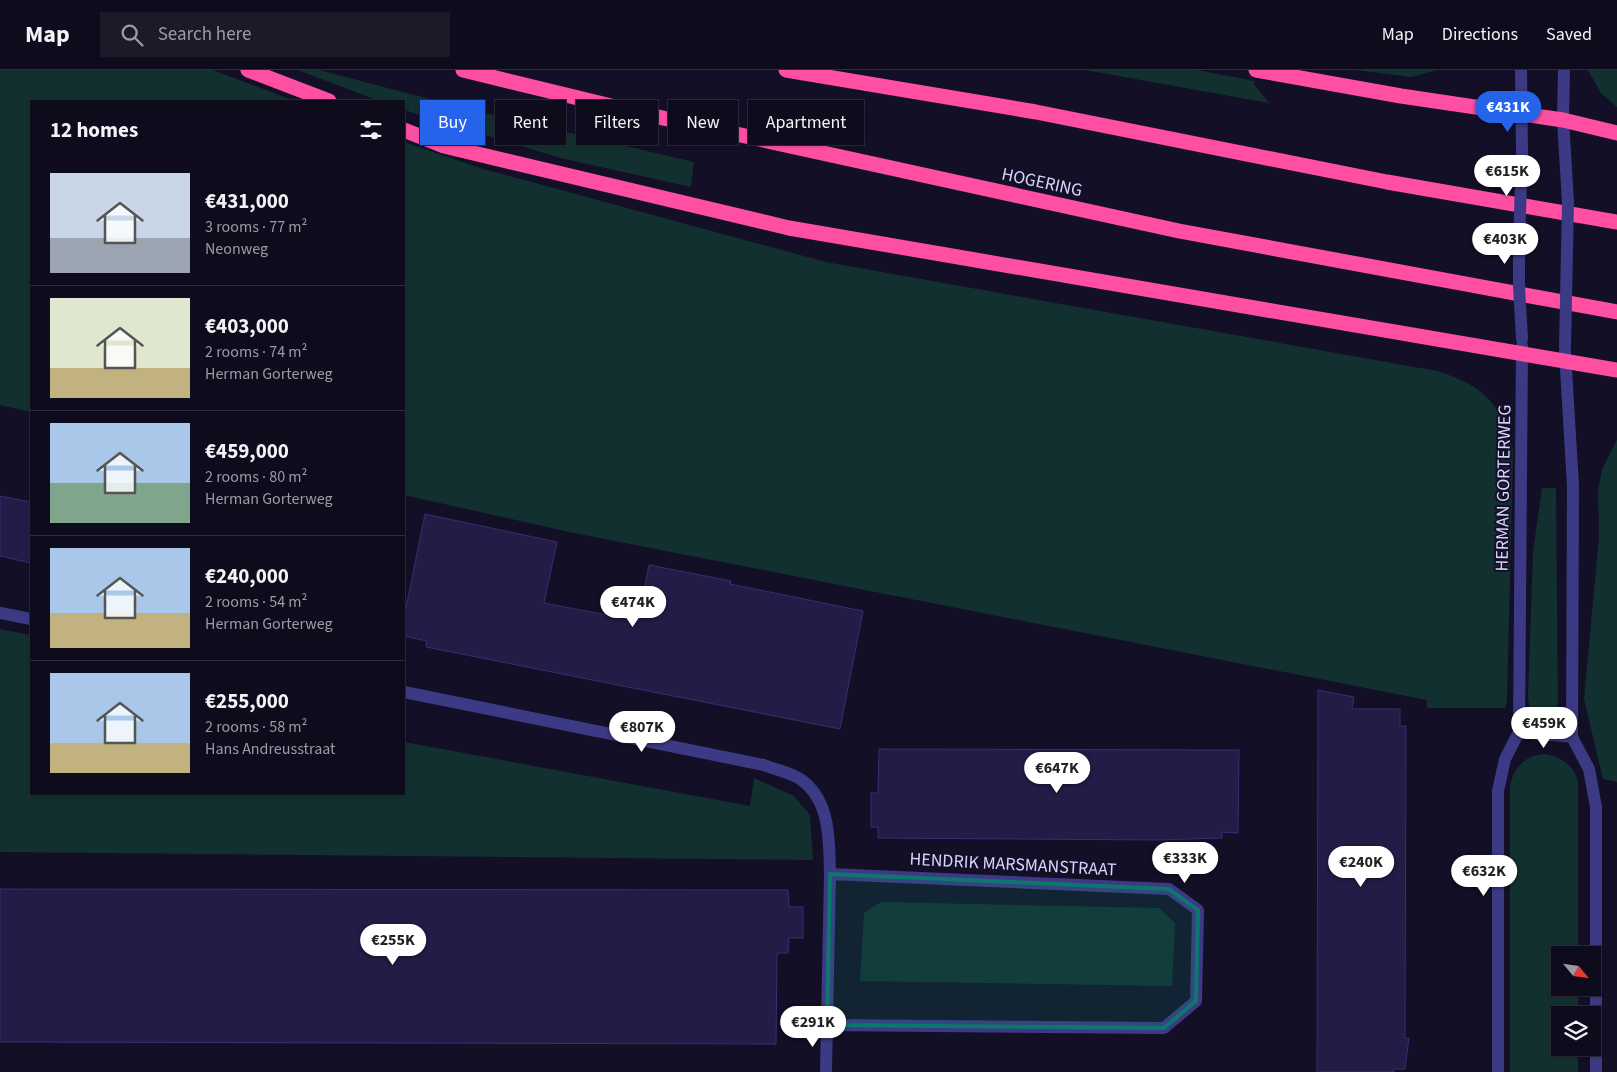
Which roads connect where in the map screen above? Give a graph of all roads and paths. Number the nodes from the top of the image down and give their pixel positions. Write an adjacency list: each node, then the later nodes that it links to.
1 (248, 70): 7 (highway)
2 (464, 70): 13 (highway, HOGERING)
3 (786, 70): 12 (highway)
4 (1256, 70): 8 (highway)
5 (1521, 70): 8 (street, HERMAN GORTERWEG)
6 (1564, 70): 9 (street)
7 (326, 100)
8 (1521, 114): 9 (highway); 14 (street, HERMAN GORTERWEG, bridge)
9 (1563, 120): 11 (highway); 15 (street, bridge)
10 (405, 130): 14 (highway)
11 (1617, 133)
12 (1617, 222)
13 (1617, 312)
14 (1522, 346): 15 (highway); 20 (street, HERMAN GORTERWEG)
15 (1566, 354): 16 (highway); 21 (street)
16 (1617, 370)
17 (0, 613): 18 (street)
18 (30, 619)
19 (405, 692): 22 (street)
20 (1519, 732): 21 (street); 25 (street, HERMAN GORTERWEG)
21 (1572, 737): 26 (street)
22 (830, 874): 23 (street); 23 (street, HENDRIK MARSMANSTRAAT)
23 (827, 1025): 24 (street)
24 (826, 1072)
25 (1498, 1072)
26 (1596, 1072)

